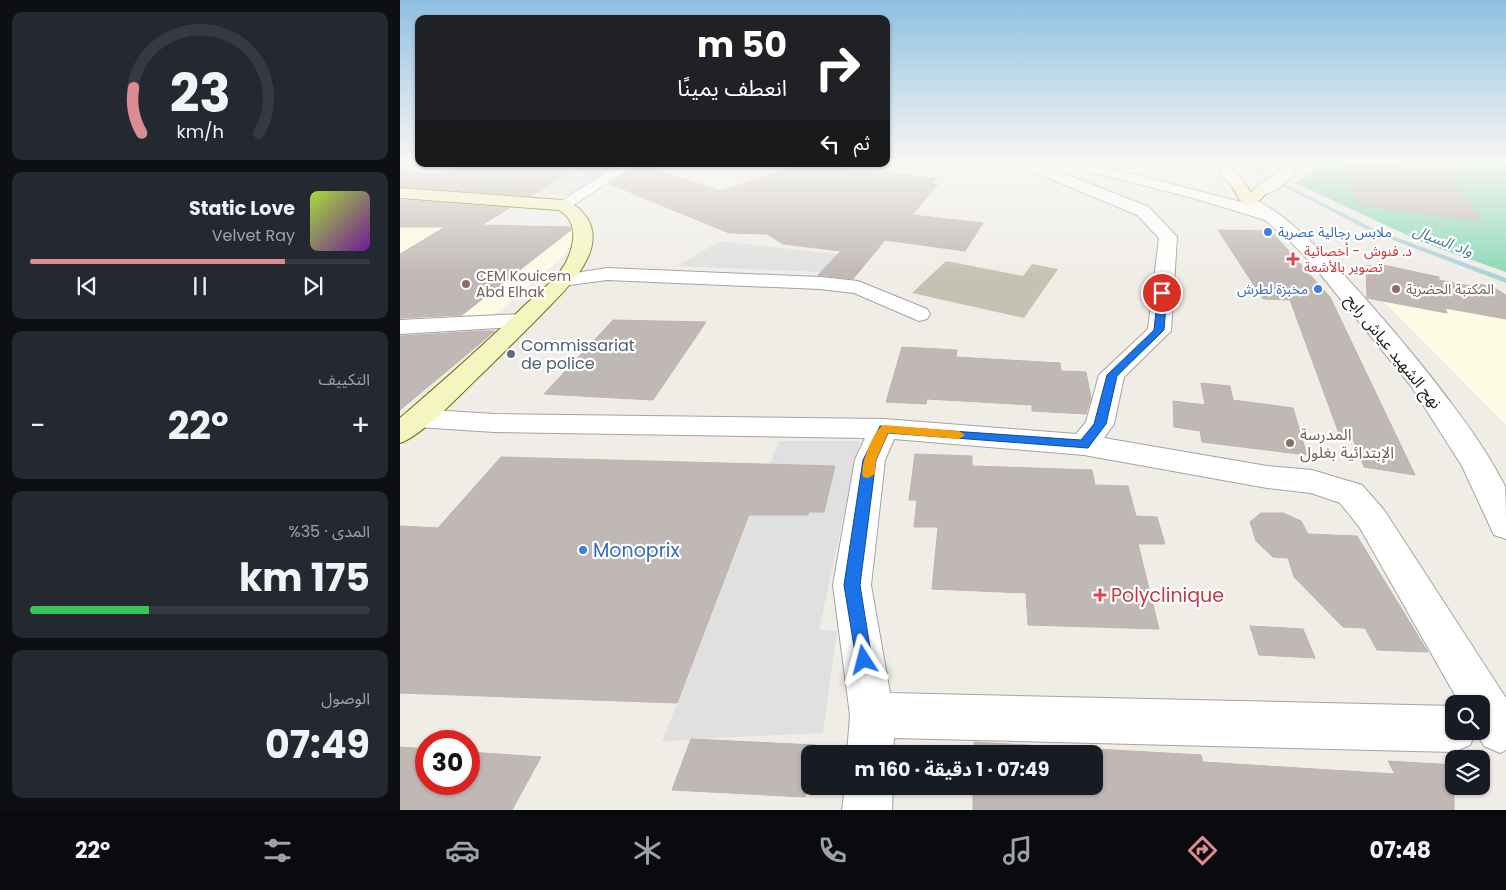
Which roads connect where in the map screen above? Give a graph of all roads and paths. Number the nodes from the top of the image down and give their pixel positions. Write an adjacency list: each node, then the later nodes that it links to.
1 (479, 199): 6 (main road)
2 (573, 199): 6 (street)
3 (1115, 199): 14 (street)
4 (1212, 199): 7 (street)
5 (1255, 199): 7 (street, نهج الشهيد عياش رابح)
6 (563, 205): 8 (main road)
7 (1274, 218): 15 (street, نهج الشهيد عياش رابح)
8 (562, 280): 9 (street); 10 (main road)
9 (919, 314)
10 (522, 322): 11 (street); 12 (main road)
11 (400, 328)
12 (409, 425): 13 (street)
13 (884, 429): 14 (street); 18 (street)
14 (1084, 445): 17 (street)
15 (1506, 526)
16 (1445, 729): 18 (street)
17 (1496, 730)
18 (871, 735)
19 (868, 795): 20 (street)
20 (867, 810)

